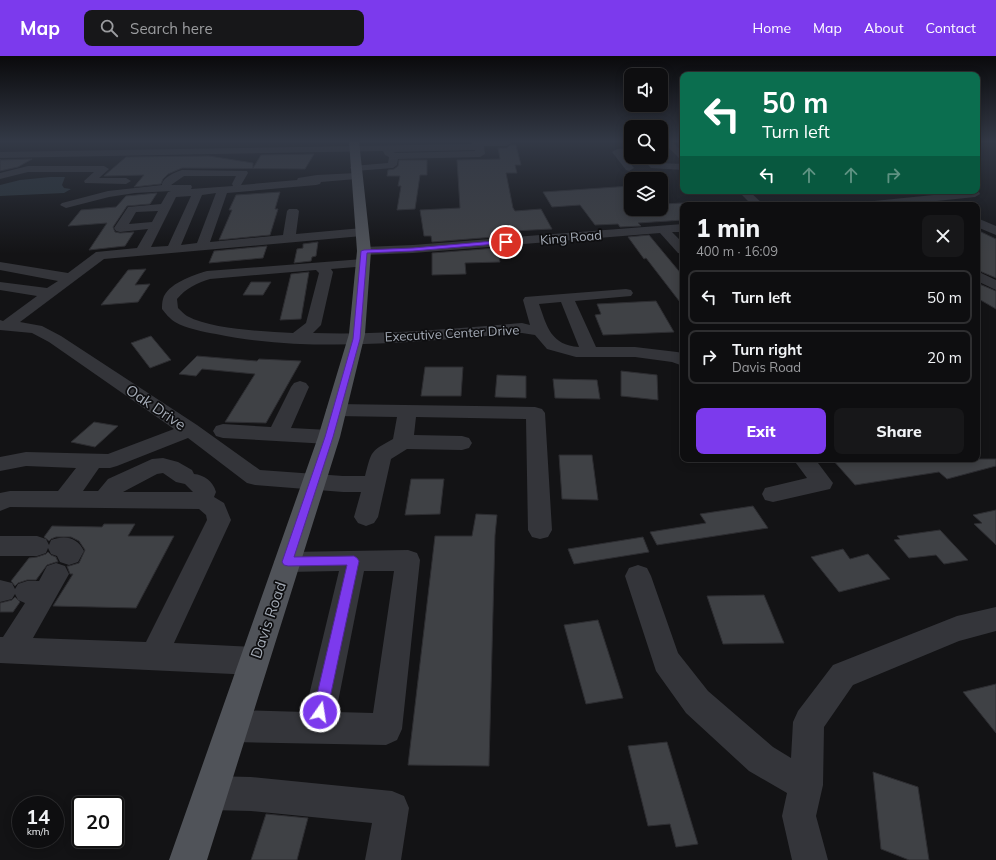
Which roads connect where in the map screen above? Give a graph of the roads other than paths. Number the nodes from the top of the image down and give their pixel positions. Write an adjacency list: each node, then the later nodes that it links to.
1 (92, 179): 8 (street)
2 (194, 179): 12 (street)
3 (218, 179): 10 (street)
4 (240, 179): 9 (street)
5 (311, 179): 9 (street)
6 (321, 179): 10 (street)
7 (369, 179): 30 (main road, Davis Road)
8 (169, 180): 11 (street)
9 (237, 184): 10 (street)
10 (218, 188): 12 (street); 28 (street)
11 (159, 189): 12 (street); 17 (street)
12 (193, 190): 18 (street); 31 (street)
13 (746, 194): 15 (street)
14 (975, 194): 16 (street)
15 (755, 202)
16 (894, 202)
17 (66, 205)
18 (166, 207): 23 (street); 23 (street)
19 (293, 211): 27 (street)
20 (996, 221): 21 (street)
21 (980, 222)
22 (980, 223): 26 (street)
23 (156, 225): 32 (street)
24 (680, 228): 25 (street, King Road)
25 (662, 229): 29 (street); 30 (street, King Road)
26 (996, 231)
27 (289, 239): 28 (street); 30 (street)
28 (202, 247): 31 (street)
29 (680, 247)
30 (363, 249): 34 (street, Executive Center Drive); 45 (main road, Davis Road)
31 (173, 250): 32 (street)
32 (142, 252): 35 (street)
33 (0, 266): 35 (street)
34 (319, 266): 44 (street); 44 (street, Executive Center Drive)
35 (71, 277): 39 (street)
36 (980, 277): 38 (street)
37 (0, 286): 39 (street)
38 (996, 286)
39 (50, 293): 42 (street)
40 (626, 293): 41 (street)
41 (566, 297): 43 (street); 46 (street)
42 (4, 325): 51 (street, Oak Drive)
43 (540, 331): 45 (street, Executive Center Drive); 46 (street, Executive Center Drive)
44 (297, 338): 45 (street, Executive Center Drive)
45 (356, 339): 49 (main road, Davis Road)
46 (590, 352): 47 (street, Executive Center Drive)
47 (680, 358)
48 (300, 387): 53 (street)
49 (336, 410): 50 (street); 54 (main road, Davis Road)
50 (407, 411): 55 (street); 68 (street)
51 (190, 430): 57 (street); 60 (street, Oak Drive)
52 (223, 431): 53 (street)
53 (278, 434): 54 (street)
54 (329, 437): 60 (main road, Davis Road)
55 (402, 442): 56 (street); 61 (street)
56 (462, 443)
57 (93, 460): 59 (street); 64 (street)
58 (806, 462): 63 (street)
59 (0, 464)
60 (313, 482): 61 (street, Oak Drive); 71 (main road, Davis Road)
61 (374, 484): 67 (street)
62 (193, 486): 65 (street); 65 (street); 76 (street)
63 (773, 494)
64 (64, 500): 65 (street); 66 (street)
65 (104, 500)
66 (0, 502)
67 (366, 517)
68 (540, 530)
69 (0, 546): 72 (street)
70 (354, 561): 71 (street); 79 (street); 79 (street)
71 (288, 562): 77 (main road, Davis Road)
72 (37, 574): 75 (street)
73 (638, 576): 80 (street)
74 (996, 619): 80 (street)
75 (6, 650): 76 (street)
76 (154, 656): 77 (street)
77 (254, 661): 78 (main road, Davis Road)
78 (233, 726): 79 (street); 81 (main road, Davis Road)
79 (316, 727)
80 (806, 785): 84 (street)
81 (211, 793): 82 (main road, Davis Road); 83 (street)
82 (188, 860)
83 (383, 860)
84 (810, 860)

